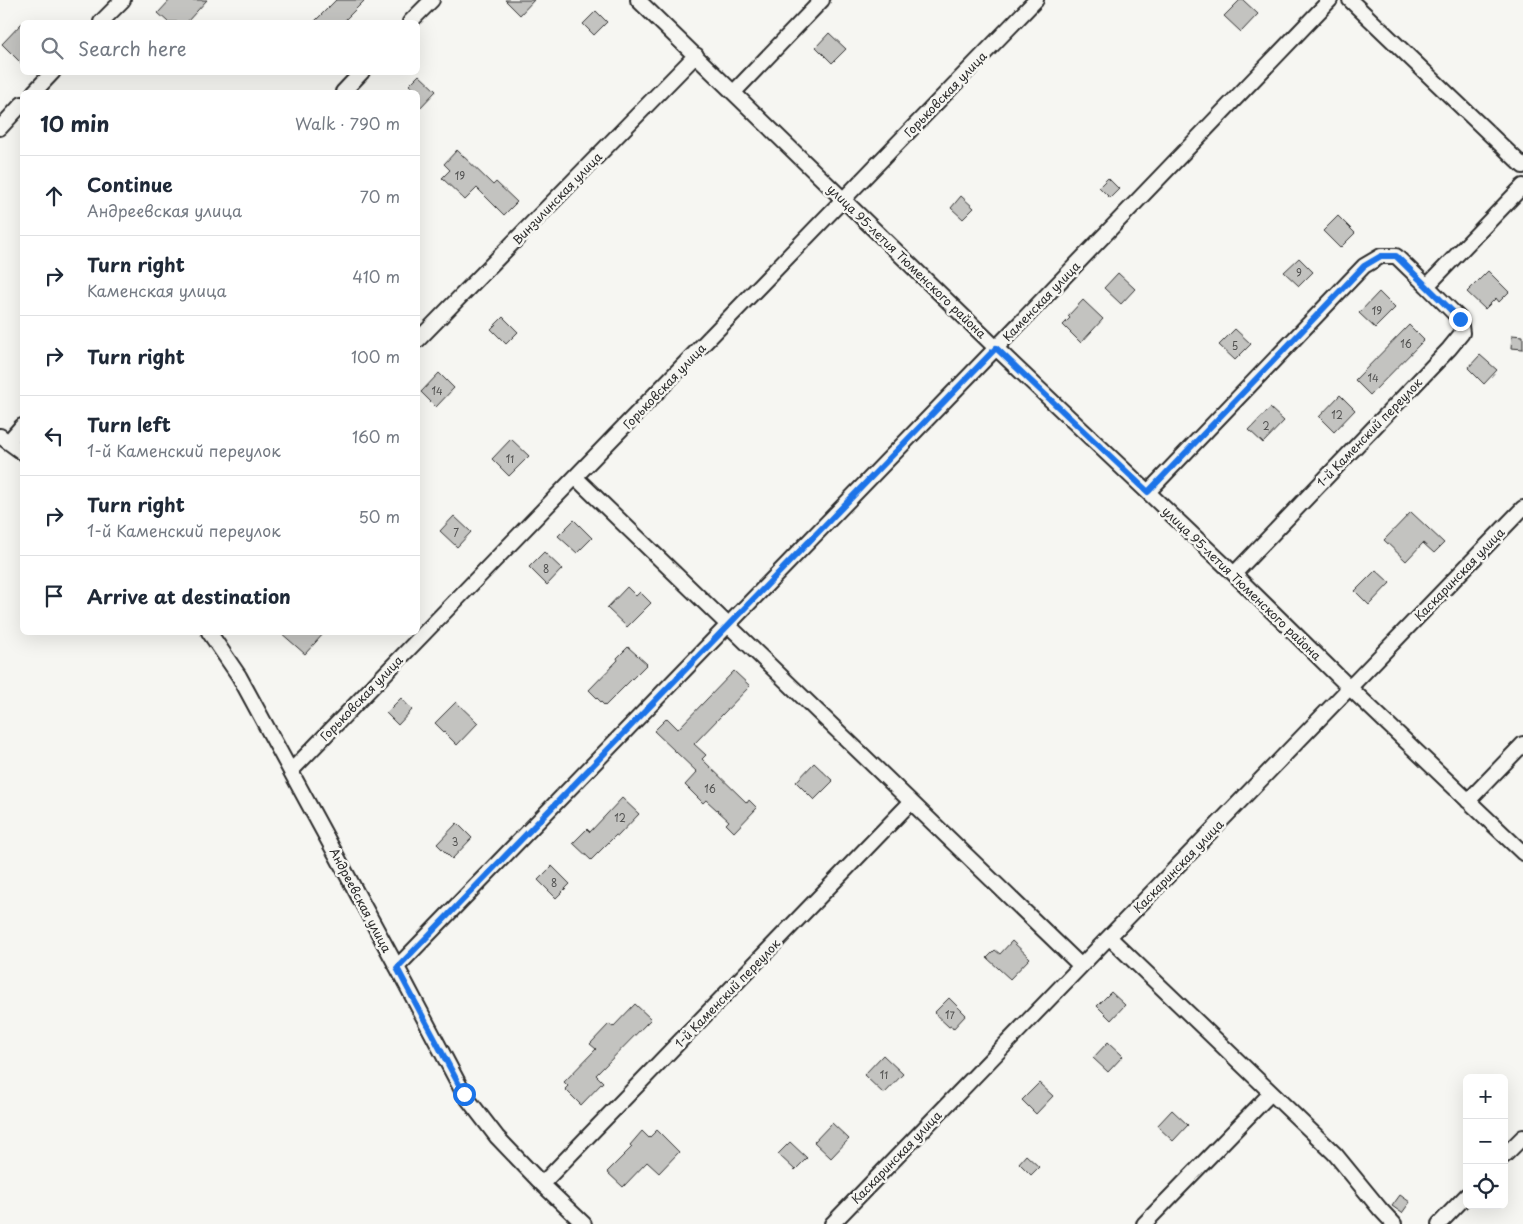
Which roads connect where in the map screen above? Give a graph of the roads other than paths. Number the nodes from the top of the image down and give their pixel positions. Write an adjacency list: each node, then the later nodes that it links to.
1 (123, 0): 8 (street)
2 (432, 0): 9 (street)
3 (822, 0): 15 (street)
4 (1036, 0): 20 (street, Горьковская улица)
5 (1330, 0): 23 (street, Каменская улица)
6 (1350, 0): 18 (street)
7 (648, 3): 10 (street, улица 95-летия Тюменского района)
8 (103, 20)
9 (412, 20)
10 (696, 55): 15 (street, улица 95-летия Тюменского района); 22 (street, Винзилинская улица)
11 (50, 75): 13 (street)
12 (359, 75): 14 (street)
13 (36, 90)
14 (345, 90)
15 (734, 92): 20 (street, улица 95-летия Тюменского района)
16 (20, 106): 17 (street)
17 (0, 128)
18 (1523, 166)
19 (1523, 186): 21 (street)
20 (844, 200): 23 (street, улица 95-летия Тюменского района); 27 (street, Горьковская улица)
21 (1427, 286): 28 (street, 1-й Каменский переулок); 30 (street, 1-й Каменский переулок)
22 (420, 338)
23 (996, 348): 28 (street, улица 95-летия Тюменского района); 31 (street, Каменская улица)
24 (20, 427): 25 (street)
25 (4, 439): 26 (street)
26 (20, 451)
27 (575, 478): 31 (street); 35 (street, Горьковская улица)
28 (1148, 492): 30 (street, улица 95-летия Тюменского района)
29 (1523, 508): 33 (street, Каскаринская улица)
30 (1234, 574): 33 (street, улица 95-летия Тюменского района)
31 (728, 625): 37 (street); 41 (street, Каменская улица)
32 (211, 635): 35 (street, Андреевская улица)
33 (1350, 688): 36 (street, улица 95-летия Тюменского района); 39 (street, Каскаринская улица)
34 (1523, 744): 36 (street)
35 (291, 771): 41 (street, Андреевская улица)
36 (1468, 801): 38 (street, улица 95-летия Тюменского района)
37 (911, 802): 40 (street); 45 (street, 1-й Каменский переулок)
38 (1523, 853)
39 (1109, 937): 40 (street, Каскаринская улица); 42 (street)
40 (1081, 966): 48 (street, Каскаринская улица)
41 (397, 968): 45 (street, Андреевская улица)
42 (1271, 1093): 49 (street); 50 (street)
43 (1523, 1137): 44 (street)
44 (1508, 1152)
45 (542, 1184): 47 (street, Андреевская улица)
46 (1463, 1199): 51 (street)
47 (584, 1224)
48 (832, 1224)
49 (1144, 1224)
50 (1394, 1224)
51 (1438, 1224)

